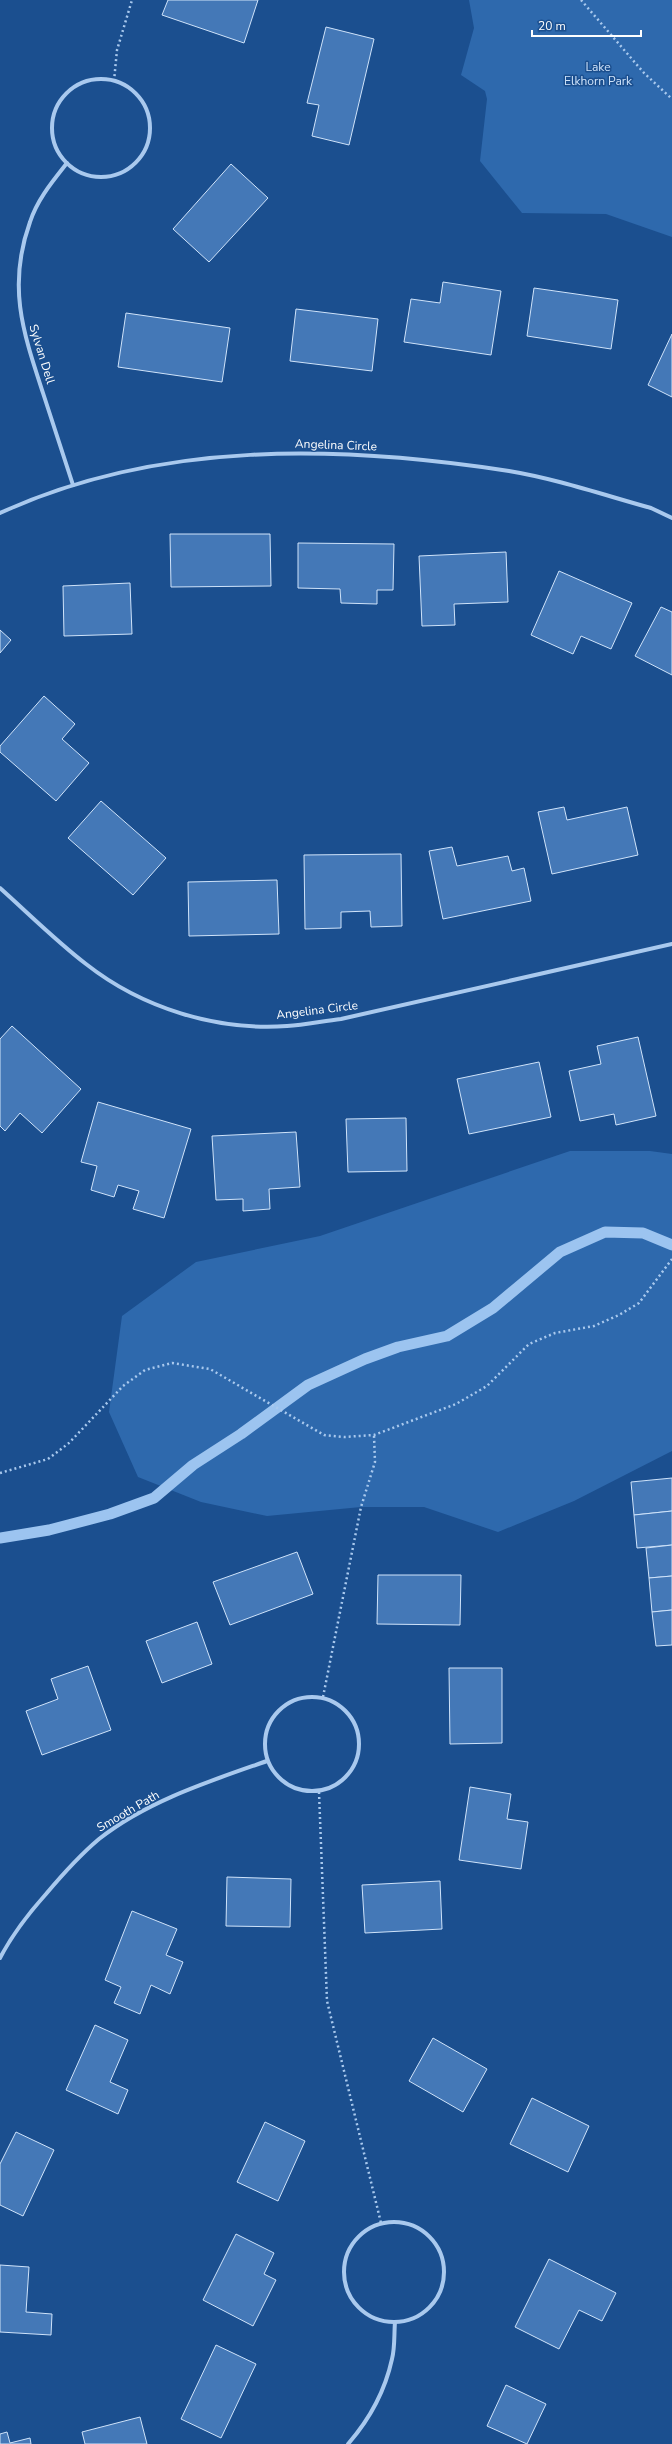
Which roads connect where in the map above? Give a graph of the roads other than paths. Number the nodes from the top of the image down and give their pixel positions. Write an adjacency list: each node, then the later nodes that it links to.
1 (66, 163): 1 (street); 2 (street, Sylvan Dell)
2 (73, 485): 3 (street, Angelina Circle); 4 (street, Angelina Circle)
3 (0, 514)
4 (672, 518)
5 (0, 888): 6 (street, Angelina Circle)
6 (672, 944)
7 (267, 1761): 7 (street); 8 (street, Smooth Path)
8 (0, 1958)
9 (395, 2322): 9 (street); 10 (street)
10 (348, 2444)

